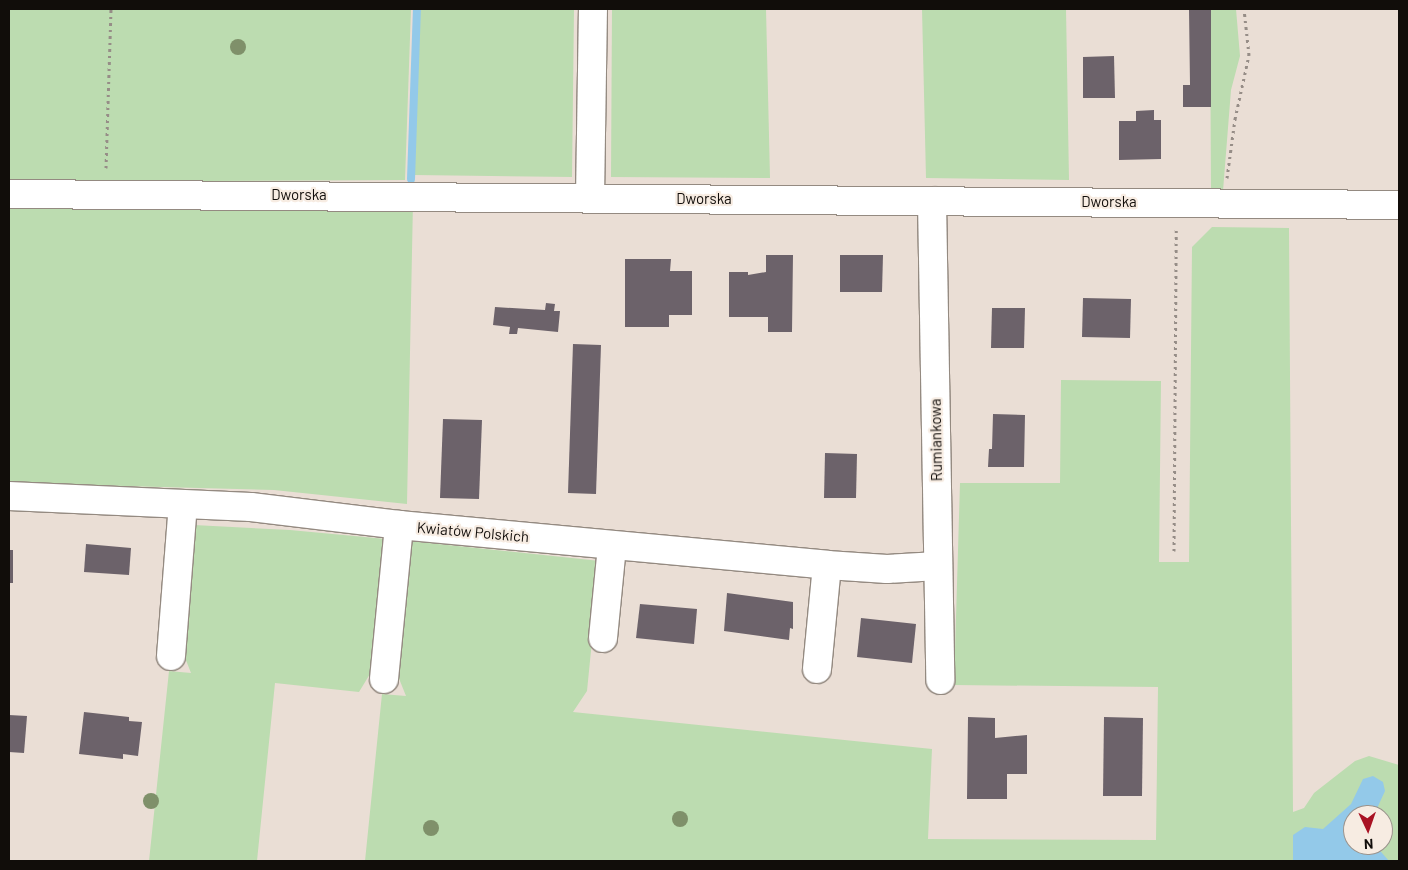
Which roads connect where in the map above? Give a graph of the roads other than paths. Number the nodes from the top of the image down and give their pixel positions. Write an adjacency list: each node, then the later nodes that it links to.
1 (593, 9): 3 (street)
2 (9, 194): 3 (street, Dworska)
3 (590, 198): 4 (street, Dworska)
4 (932, 201): 5 (street, Dworska); 11 (street, Rumiankowa)
5 (1399, 205)
6 (9, 496): 7 (street, Kwiatów Polskich)
7 (184, 505): 8 (street, Kwiatów Polskich); 13 (street)
8 (399, 525): 9 (street, Kwiatów Polskich); 15 (street)
9 (612, 546): 10 (street, Kwiatów Polskich); 12 (street)
10 (826, 565): 11 (street, Kwiatów Polskich); 14 (street)
11 (938, 566): 16 (street, Rumiankowa)
12 (603, 638)
13 (171, 656)
14 (817, 669)
15 (384, 680)
16 (940, 680)

